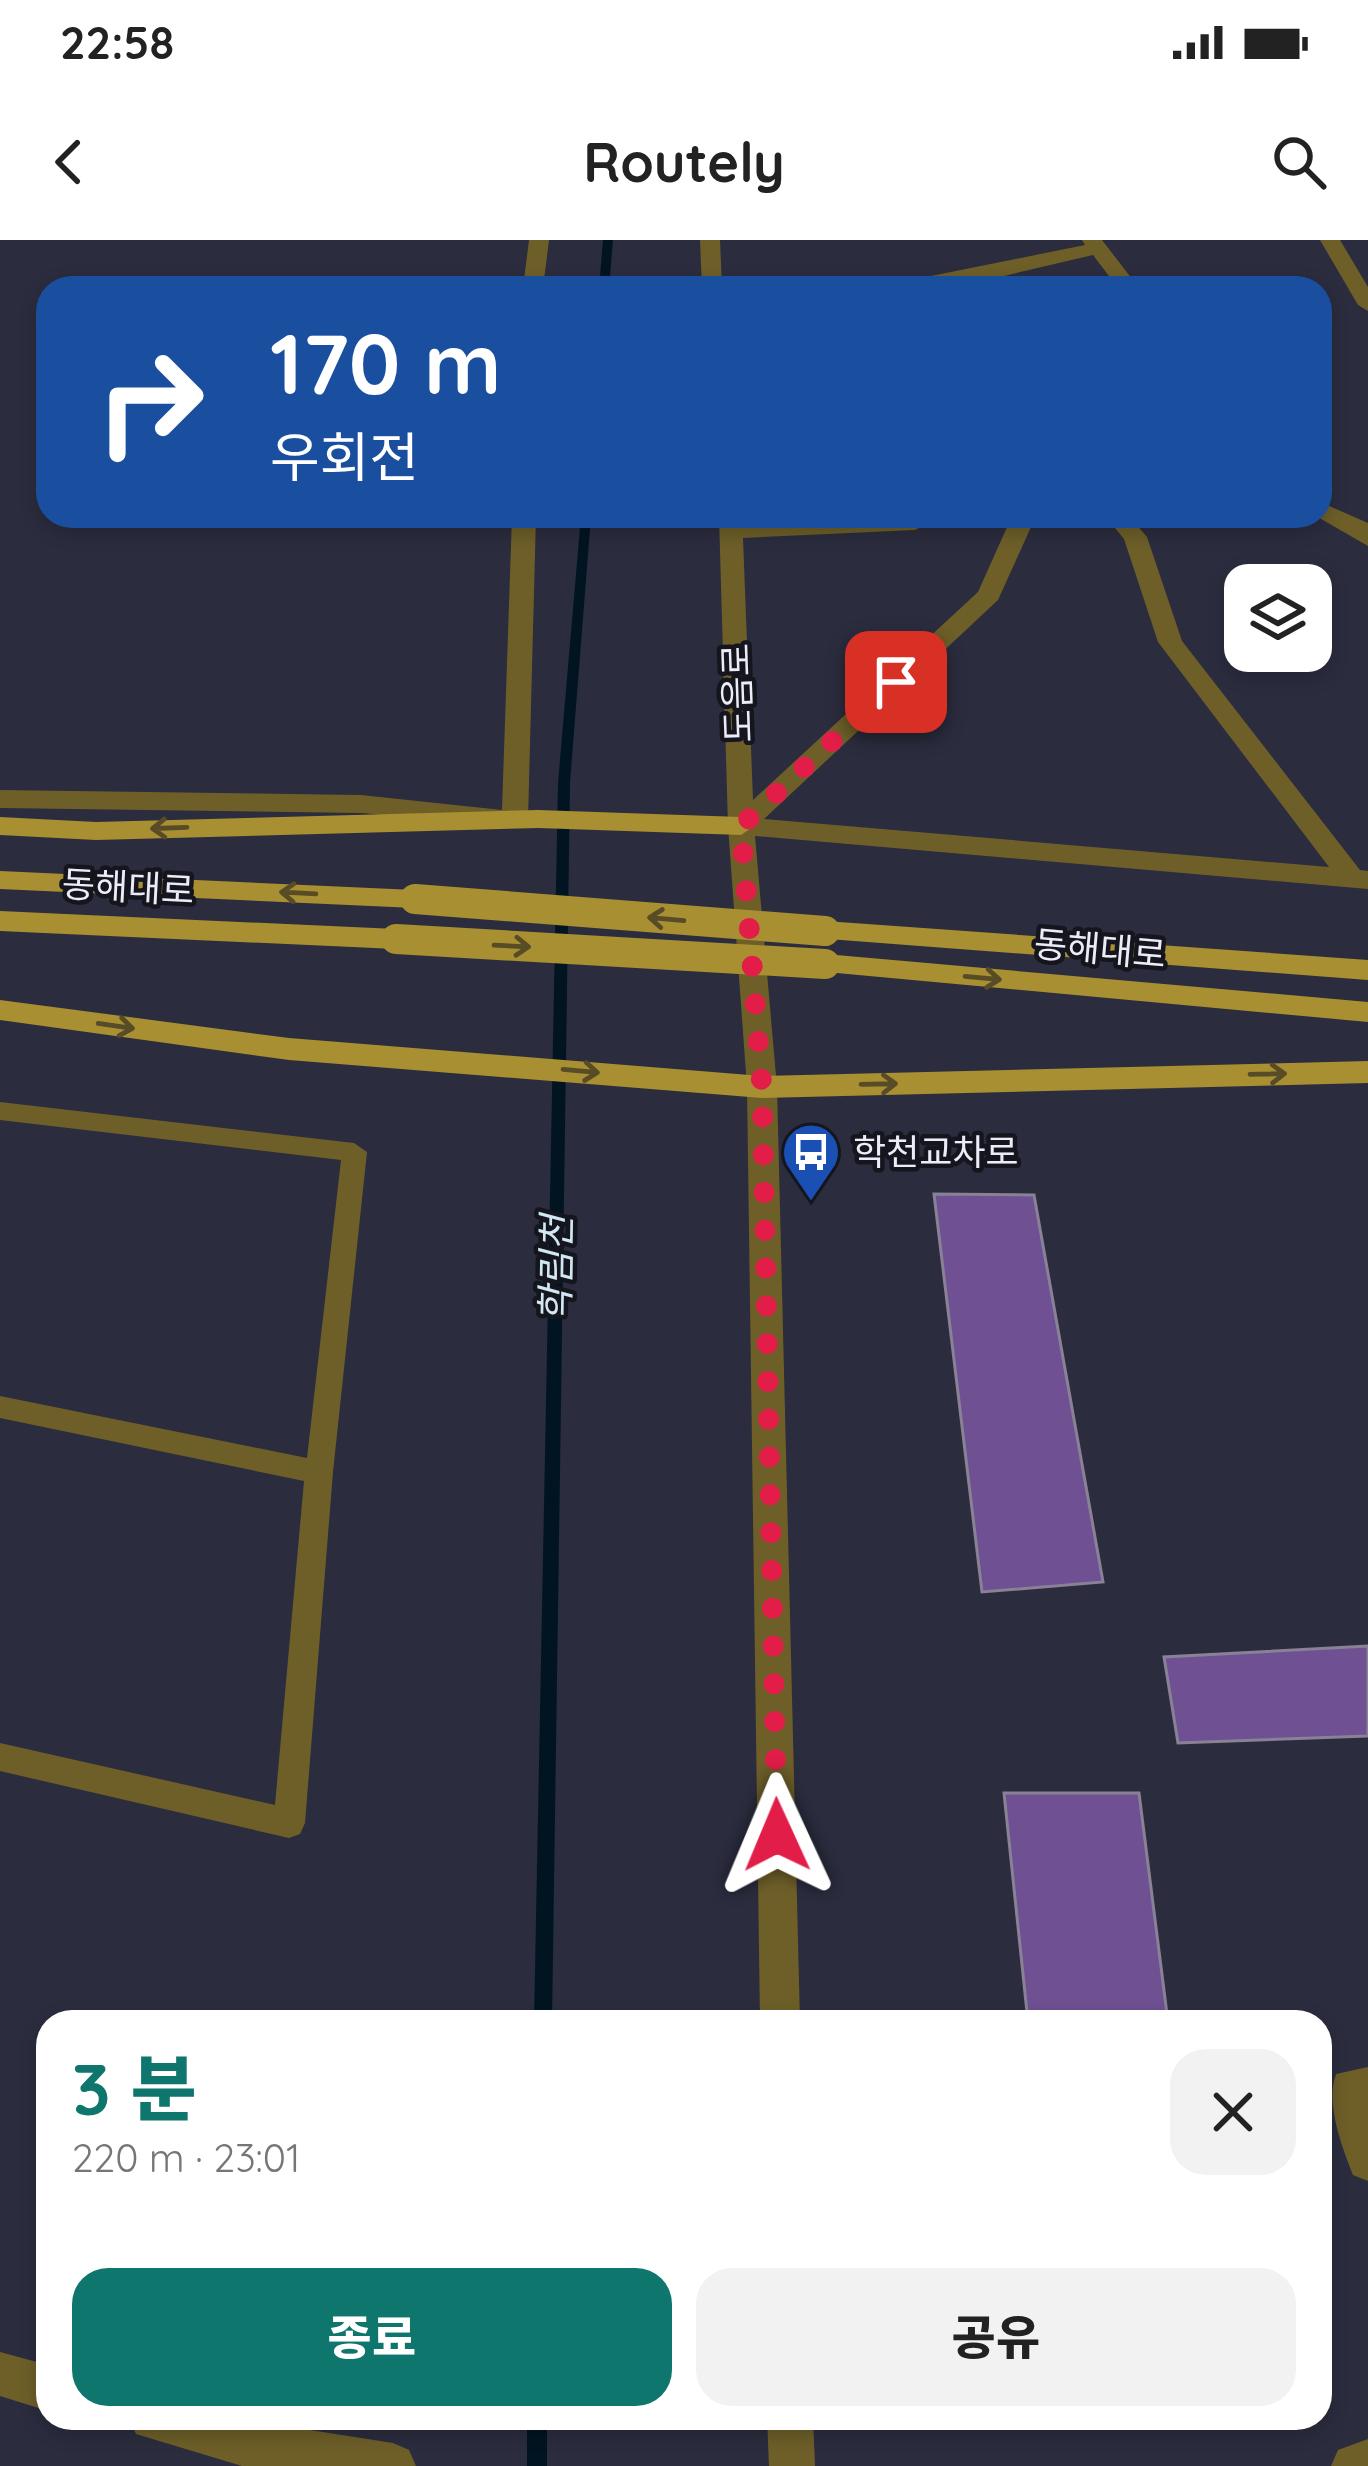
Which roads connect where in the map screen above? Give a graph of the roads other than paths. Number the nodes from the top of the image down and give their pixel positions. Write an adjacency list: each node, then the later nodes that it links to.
1 (538, 240): 5 (street)
2 (710, 240): 6 (street)
3 (1330, 240): 9 (street)
4 (1095, 244): 7 (street); 8 (street)
5 (534, 276)
6 (712, 276)
7 (1000, 276)
8 (1120, 276)
9 (1368, 305)
10 (1332, 515): 15 (street)
11 (524, 528): 17 (street)
12 (731, 528): 19 (street, 도음로)
13 (1019, 528): 19 (street)
14 (1127, 528): 21 (street)
15 (1368, 539)
16 (0, 800): 17 (street)
17 (526, 819): 18 (main road, one-way to 18); 19 (main road)
18 (0, 826)
19 (741, 826): 21 (street); 27 (street, 도음로)
20 (0, 880): 23 (main road, one-way to 20, bridge)
21 (1360, 880)
22 (0, 921): 25 (main road, 동해대로, one-way to 25, bridge)
23 (1368, 970)
24 (0, 1010): 27 (main road, one-way to 27)
25 (1368, 1012)
26 (1368, 1072): 27 (main road, one-way to 26)
27 (762, 1088): 32 (street, 도음로)
28 (0, 1111): 30 (lane)
29 (0, 1407): 30 (lane)
30 (319, 1472): 31 (lane)
31 (0, 1757)
32 (780, 2010)
33 (1368, 2088): 34 (street)
34 (1368, 2160)
35 (0, 2374): 36 (street)
36 (36, 2384)
37 (183, 2430): 39 (street)
38 (790, 2430): 42 (street)
39 (250, 2456): 41 (street)
40 (1368, 2462): 43 (street)
41 (393, 2466)
42 (792, 2466)
43 (1354, 2466)

